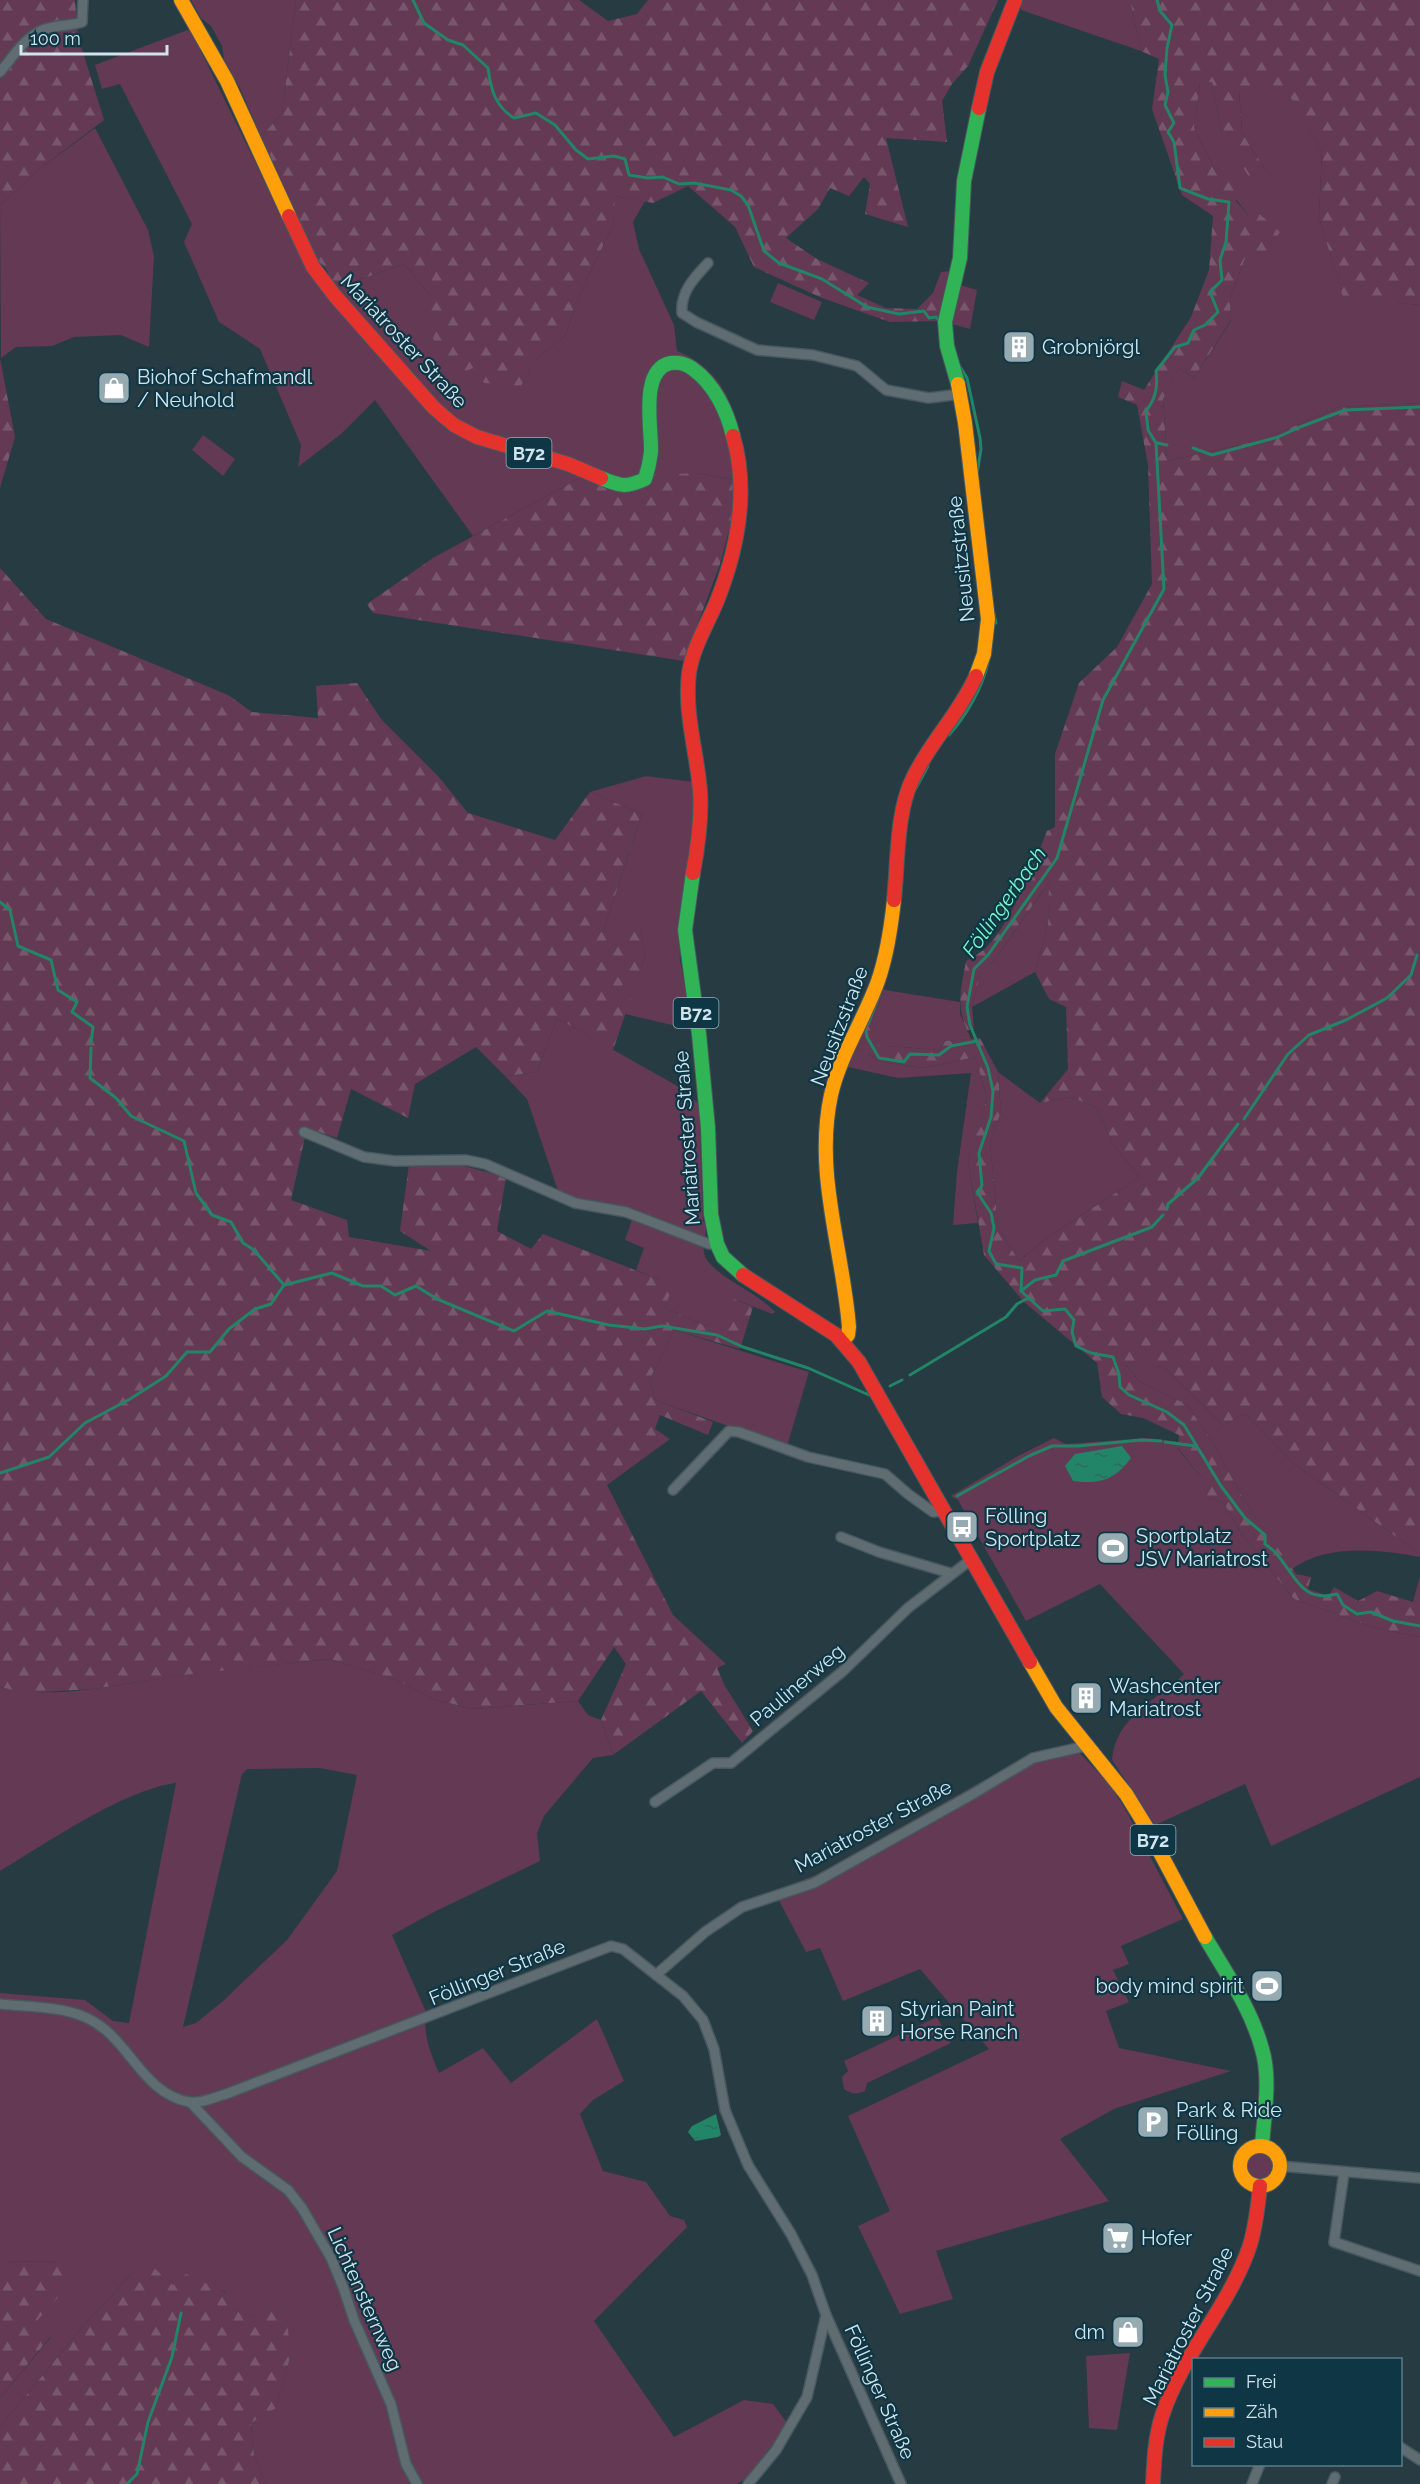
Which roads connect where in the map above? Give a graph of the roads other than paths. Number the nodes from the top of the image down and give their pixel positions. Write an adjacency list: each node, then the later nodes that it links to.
1 (83, 0): 4 (street)
2 (182, 0): 8 (main road, Mariatroster Straße / B72)
3 (1015, 0): 6 (main road, Neusitzstraße)
4 (0, 72)
5 (708, 263): 6 (street)
6 (961, 394): 9 (main road, Neusitzstraße)
7 (304, 1132): 8 (street)
8 (717, 1244): 9 (main road, Mariatroster Straße / B72)
9 (842, 1341): 11 (main road, Mariatroster Straße / B72)
10 (673, 1490): 11 (street)
11 (945, 1511): 13 (main road, Mariatroster Straße / B72)
12 (841, 1537): 14 (street)
13 (973, 1558): 14 (street, Paulinerweg); 15 (main road, Mariatroster Straße / B72)
14 (950, 1574): 16 (street, Paulinerweg)
15 (1086, 1746): 17 (street, Mariatroster Straße); 20 (main road, Mariatroster Straße / B72)
16 (655, 1802)
17 (656, 1975): 19 (street, Föllinger Straße); 26 (street, Föllinger Straße)
18 (0, 2004): 19 (street)
19 (191, 2103): 30 (street, Lichtensternweg)
20 (1262, 2146): 21 (main road); 24 (main road)
21 (1280, 2166): 22 (street); 24 (main road)
22 (1344, 2173): 23 (street); 25 (street)
23 (1420, 2178)
24 (1260, 2186): 33 (main road, Mariatroster Straße)
25 (1420, 2271)
26 (826, 2315): 31 (street, Föllinger Straße); 32 (street, Föllinger Straße)
27 (1402, 2448): 28 (street)
28 (1420, 2460)
29 (1259, 2466): 34 (street)
30 (417, 2484)
31 (748, 2484)
32 (901, 2484)
33 (1153, 2484)
34 (1252, 2484)

